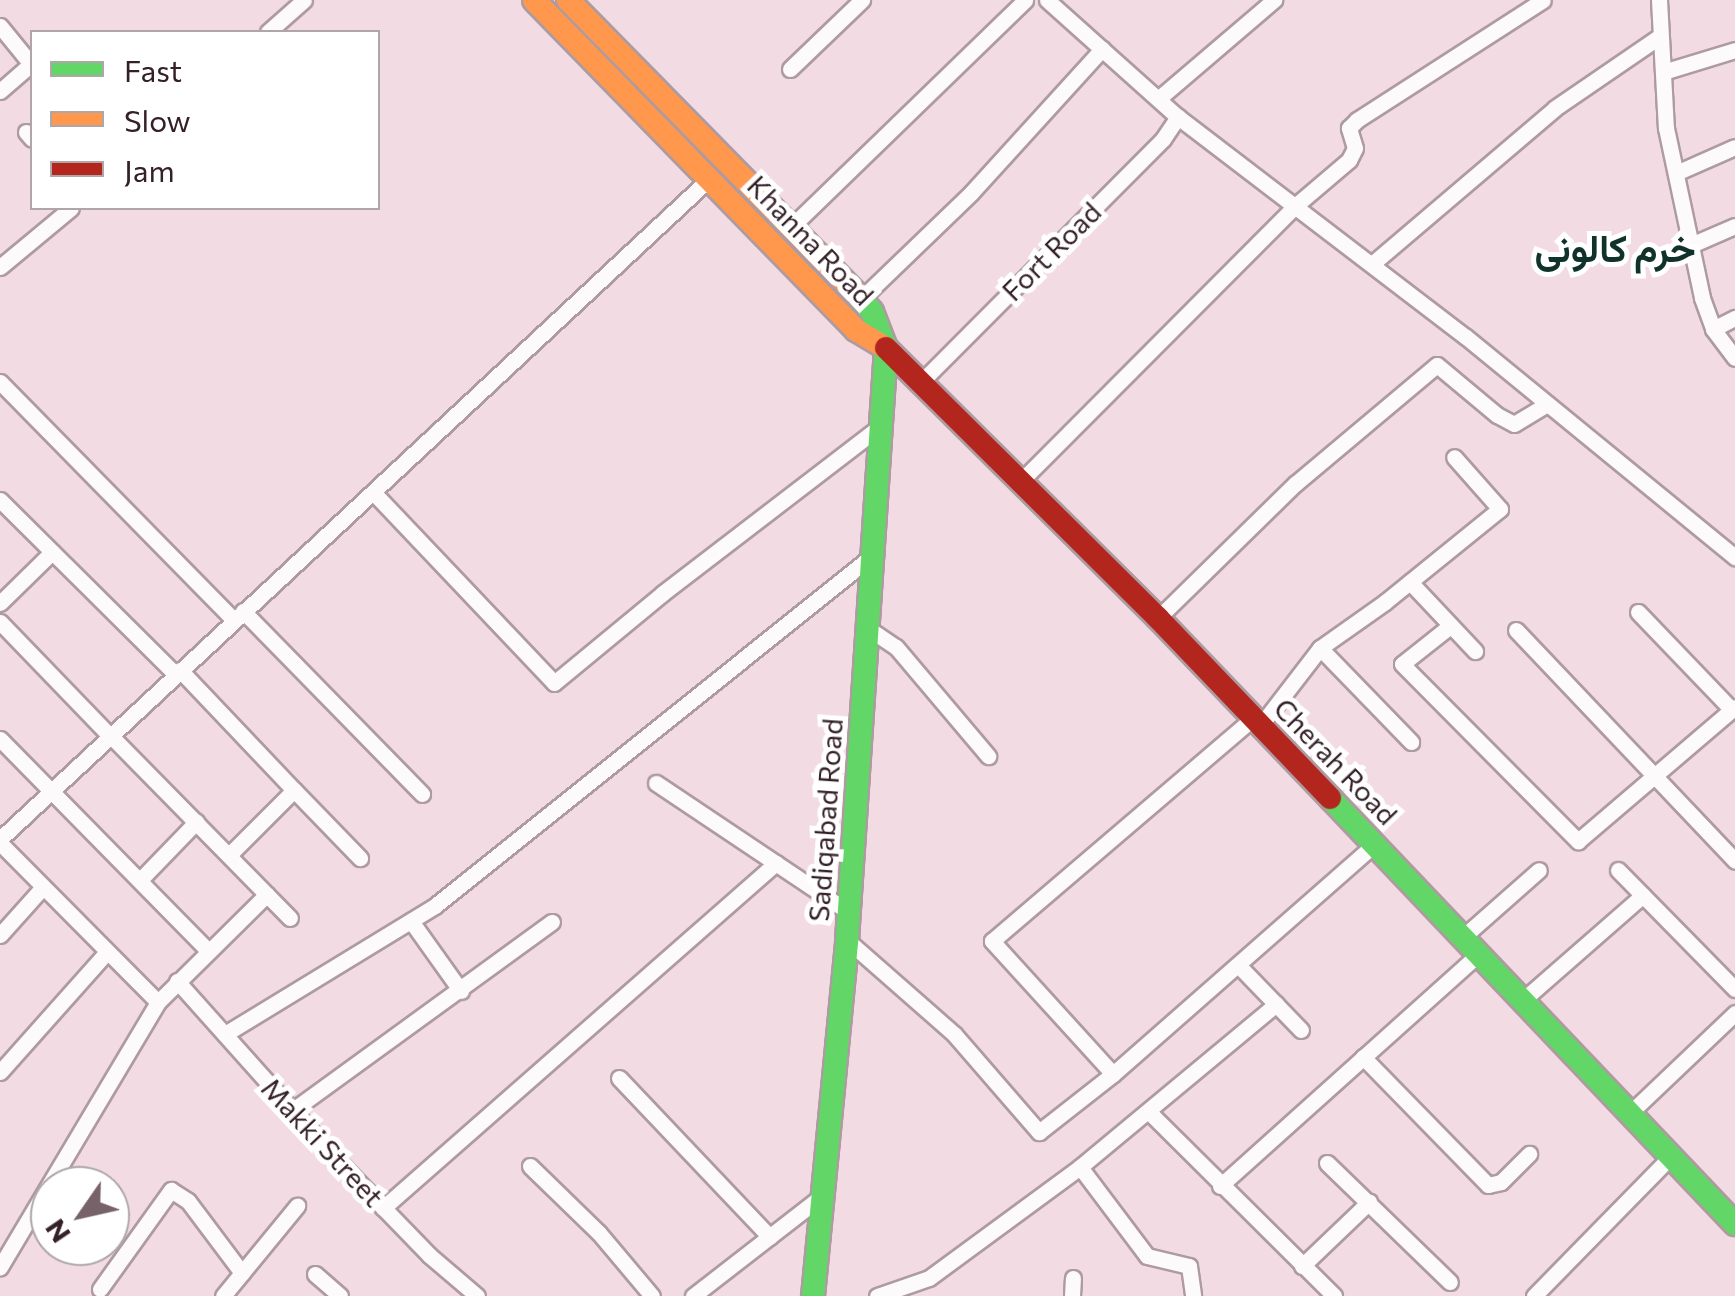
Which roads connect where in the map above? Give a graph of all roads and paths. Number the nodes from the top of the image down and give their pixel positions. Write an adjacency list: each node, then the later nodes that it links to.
1 (304, 0): 11 (street)
2 (534, 0): 25 (main road, Khanna Road)
3 (568, 0): 23 (main road, Khanna Road)
4 (862, 0): 17 (street)
5 (1024, 0): 28 (street)
6 (1047, 0): 13 (street)
7 (1274, 0): 20 (street)
8 (1543, 0): 26 (street)
9 (1659, 0): 12 (street)
10 (0, 26): 15 (street)
11 (270, 30)
12 (1660, 36): 18 (street); 31 (street)
13 (1102, 50): 20 (street); 33 (street)
14 (1735, 50): 18 (street)
15 (30, 63)
16 (30, 65): 19 (street)
17 (790, 69)
18 (1663, 72): 24 (street)
19 (0, 91)
20 (1158, 100): 21 (street)
21 (1178, 118): 26 (street); 39 (street, Fort Road)
22 (1735, 146): 24 (street)
23 (727, 162): 25 (main road); 28 (main road, Khanna Road)
24 (1676, 173): 30 (street)
25 (709, 179): 36 (main road, Khanna Road); 44 (street)
26 (1296, 206): 31 (street); 43 (street)
27 (70, 210): 32 (street)
28 (791, 226): 33 (main road, Khanna Road)
29 (1735, 226): 30 (street)
30 (1691, 246): 35 (street)
31 (1372, 264): 40 (street)
32 (0, 268)
33 (861, 298): 36 (main road, Khanna Road)
34 (1735, 318): 35 (street)
35 (1713, 329): 37 (street)
36 (886, 348): 39 (main road, Cherah Road); 41 (main road, Sadiqabad Road)
37 (1735, 358)
38 (0, 382): 52 (street)
39 (921, 382): 43 (main road, Cherah Road)
40 (1547, 404): 48 (street); 53 (street)
41 (884, 424): 44 (street); 47 (main road, Sadiqabad Road)
42 (1454, 458): 49 (street)
43 (1020, 482): 53 (main road, Cherah Road)
44 (373, 492): 52 (street)
45 (0, 500): 46 (street)
46 (52, 552): 50 (street); 60 (street)
47 (875, 554): 56 (main road, Sadiqabad Road); 87 (street)
48 (1735, 558)
49 (1410, 582): 55 (street); 58 (street)
50 (0, 603)
51 (1638, 612): 61 (street)
52 (239, 615): 60 (street); 71 (street)
53 (1158, 618): 62 (main road, Cherah Road)
54 (0, 622): 63 (street)
55 (1450, 626): 59 (street); 67 (street)
56 (869, 629): 66 (street); 85 (main road, Sadiqabad Road)
57 (1516, 630): 67 (street)
58 (1320, 648): 62 (street); 65 (street)
59 (1475, 650)
60 (177, 672): 63 (street); 70 (street)
61 (1734, 708): 67 (street)
62 (1257, 722): 74 (main road, Cherah Road); 107 (street)
63 (109, 735): 69 (street); 72 (street)
64 (0, 739): 69 (street)
65 (1410, 742)
66 (988, 756)
67 (1654, 780): 77 (street)
68 (656, 783): 78 (street)
69 (51, 790): 73 (street); 81 (street)
70 (294, 790): 75 (street); 76 (street)
71 (422, 794)
72 (196, 822): 75 (street); 81 (street)
73 (0, 841): 82 (street)
74 (1375, 844): 90 (main road, Cherah Road); 95 (street)
75 (230, 854): 83 (street)
76 (360, 858)
77 (1735, 861)
78 (776, 864): 85 (street); 121 (street)
79 (1539, 870): 90 (street)
80 (1618, 870): 84 (street)
81 (140, 880): 92 (street)
82 (43, 887): 89 (street); 93 (street)
83 (267, 894): 86 (street); 92 (street)
84 (1643, 895): 97 (street); 99 (street)
85 (849, 912): 91 (main road, Sadiqabad Road)
86 (290, 918)
87 (411, 921): 98 (street); 104 (street)
88 (552, 922): 98 (street)
89 (0, 935)
90 (1462, 937): 94 (main road, Cherah Road)
91 (847, 940): 107 (street); 118 (main road, Sadiqabad Road)
92 (208, 951): 96 (street)
93 (107, 952): 100 (street); 106 (street)
94 (1479, 954): 99 (main road, Cherah Road); 105 (street)
95 (1239, 966): 101 (street); 107 (street)
96 (178, 981): 100 (street); 104 (street, Makki Street)
97 (1735, 989)
98 (460, 991): 109 (street)
99 (1522, 1000): 111 (main road, Cherah Road)
100 (158, 1002): 125 (street)
101 (1276, 1004): 103 (street); 110 (street)
102 (1735, 1013): 111 (street)
103 (1301, 1030)
104 (225, 1034): 109 (street, Makki Street)
105 (1363, 1057): 112 (street); 117 (street)
106 (0, 1072)
107 (1113, 1074)
108 (619, 1078): 123 (street)
109 (293, 1110): 121 (street, Makki Street)
110 (1149, 1112): 116 (street); 117 (street)
111 (1630, 1114): 113 (main road, Cherah Road)
112 (1529, 1154)
113 (1671, 1156): 122 (main road, Cherah Road); 143 (street)
114 (1326, 1163): 119 (street)
115 (530, 1166): 135 (street)
116 (1080, 1167): 128 (street); 141 (street)
117 (1220, 1186): 124 (street)
118 (822, 1195): 123 (street); 137 (main road, Sadiqabad Road)
119 (1368, 1202): 124 (street); 130 (street)
120 (297, 1206): 126 (street)
121 (384, 1208): 134 (street, Makki Street)
122 (1735, 1224)
123 (770, 1237): 136 (street)
124 (1302, 1266): 142 (street)
125 (0, 1267)
126 (242, 1273): 131 (street); 132 (street)
127 (315, 1274): 133 (street)
128 (929, 1278): 138 (street); 139 (street)
129 (1073, 1278): 140 (street)
130 (1450, 1282)
131 (100, 1289)
132 (223, 1296)
133 (340, 1296)
134 (477, 1296)
135 (652, 1296)
136 (693, 1296)
137 (813, 1296)
138 (877, 1296)
139 (934, 1296)
140 (1072, 1296)
141 (1192, 1296)
142 (1334, 1296)
143 (1534, 1296)

